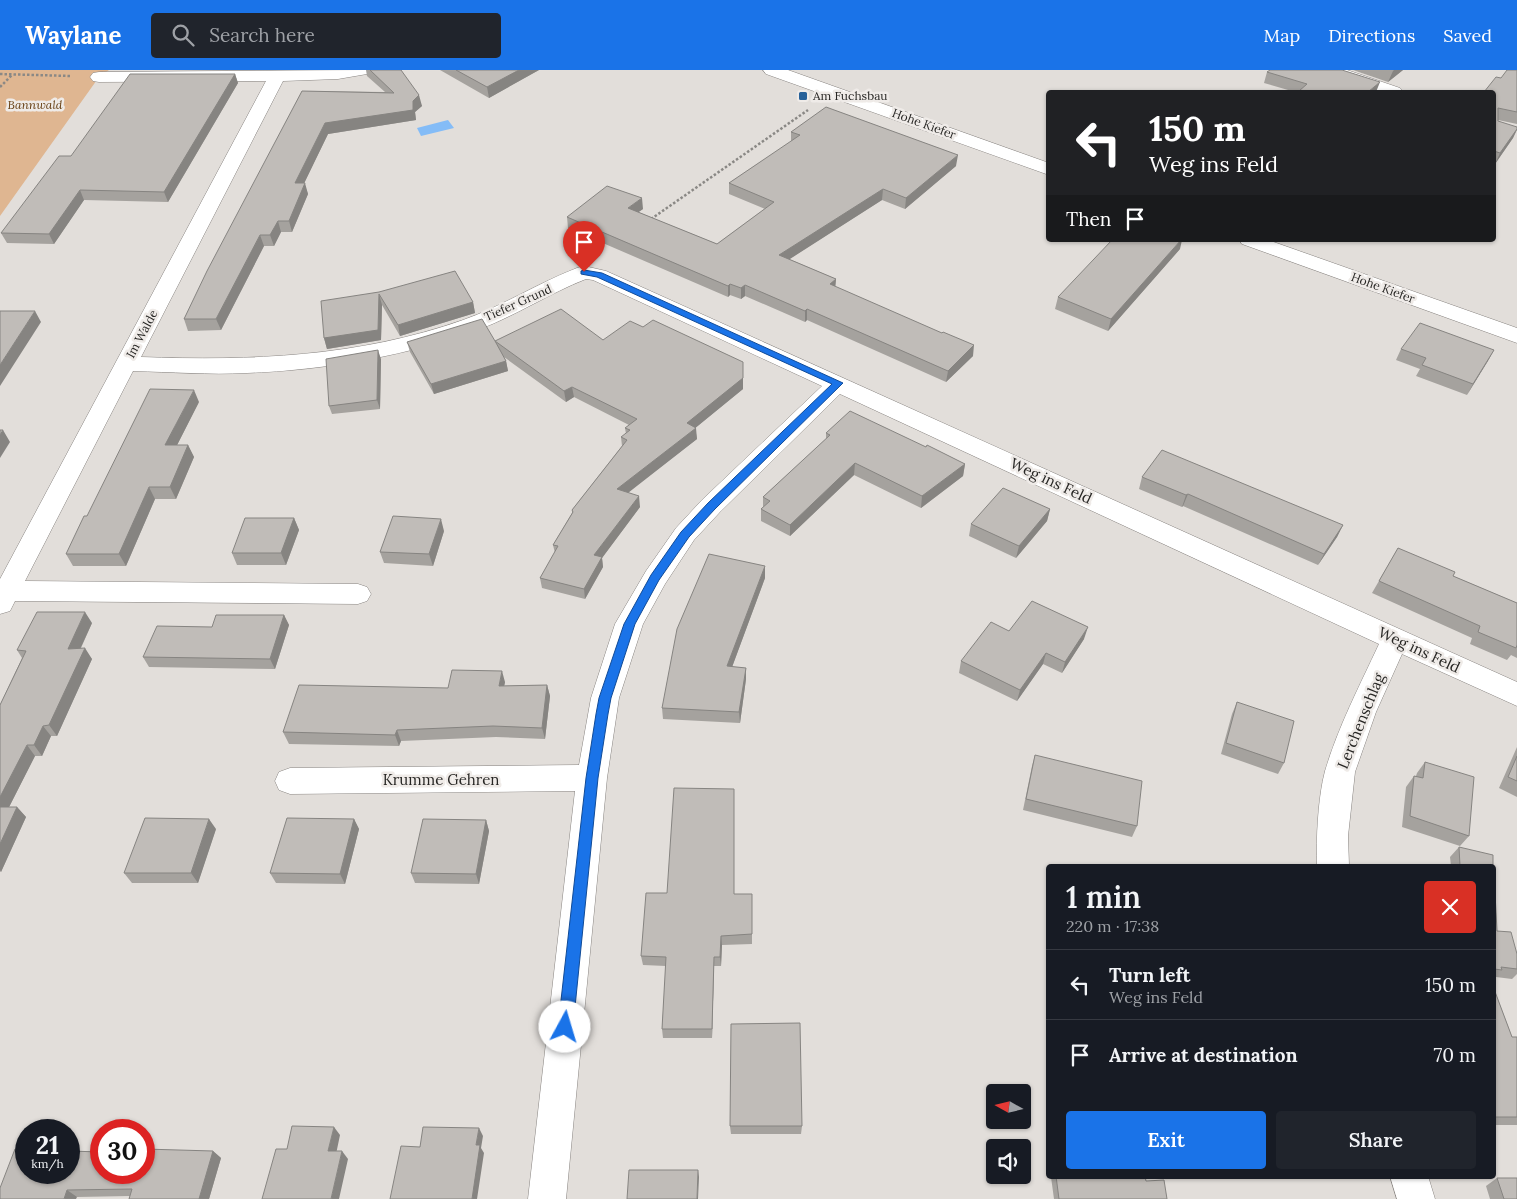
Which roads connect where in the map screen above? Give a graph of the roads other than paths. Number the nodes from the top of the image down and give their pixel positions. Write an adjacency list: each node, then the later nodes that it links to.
1 (361, 70): 4 (street)
2 (772, 70): 7 (street, Hohe Kiefer)
3 (1330, 70): 6 (street)
4 (277, 76): 5 (street); 11 (street, Im Walde)
5 (99, 77)
6 (1388, 90)
7 (1046, 168)
8 (1255, 242): 10 (street, Hohe Kiefer)
9 (584, 272): 11 (street, Tiefer Grund); 12 (street, Weg ins Feld)
10 (1517, 336)
11 (126, 364): 14 (street, Im Walde)
12 (838, 383): 15 (street, Weg ins Feld); 17 (street)
13 (358, 594): 14 (street, Im Walde)
14 (4, 598)
15 (1395, 639): 16 (street, Weg ins Feld); 19 (street, Lerchenschlag)
16 (1517, 695)
17 (592, 778): 18 (street, Krumme Gehren); 21 (street)
18 (290, 781)
19 (1333, 864)
20 (1410, 1179): 22 (street)
21 (547, 1199)
22 (1416, 1199)

